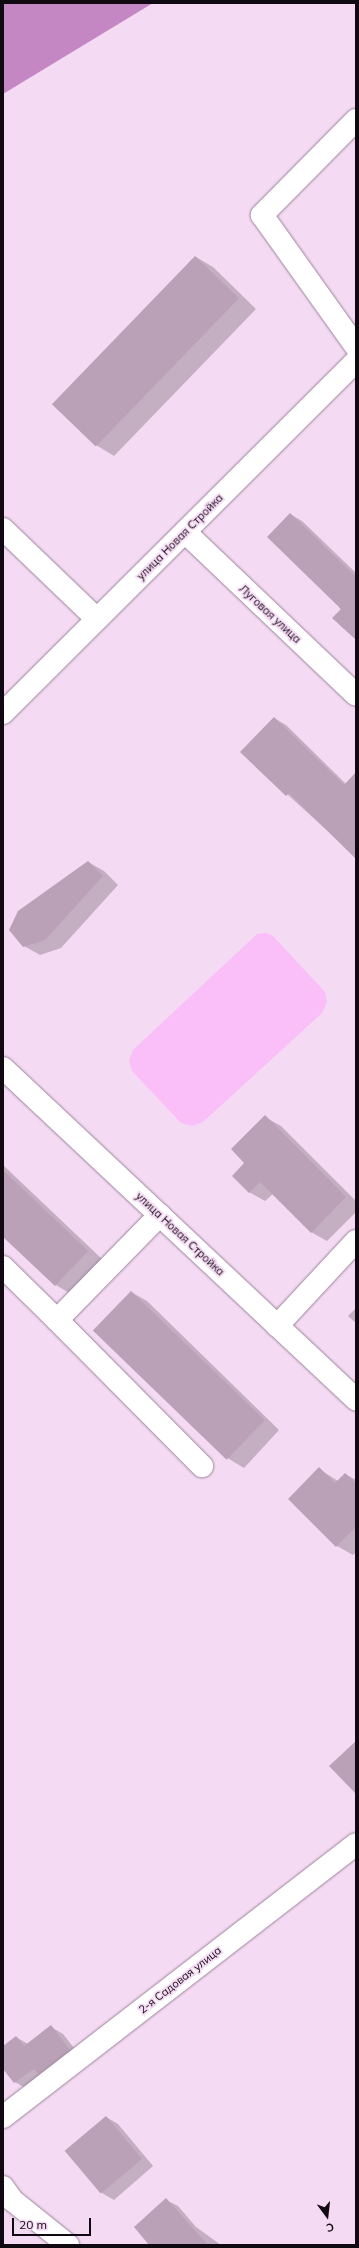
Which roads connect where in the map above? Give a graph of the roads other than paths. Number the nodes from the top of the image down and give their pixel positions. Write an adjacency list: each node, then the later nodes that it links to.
1 (356, 120): 2 (street)
2 (356, 347)
3 (356, 361): 5 (street, улица Новая Стройка)
4 (3, 529): 6 (street)
5 (184, 532): 6 (street, улица Новая Стройка); 7 (street, Луговая улица)
6 (97, 619): 8 (street, улица Новая Стройка)
7 (356, 695)
8 (3, 713)
9 (3, 1068): 10 (street, улица Новая Стройка)
10 (160, 1215): 13 (street); 14 (street, улица Новая Стройка)
11 (356, 1241): 14 (street)
12 (3, 1267): 13 (street)
13 (57, 1320): 16 (street)
14 (277, 1326): 15 (street, улица Новая Стройка)
15 (356, 1400)
16 (202, 1466)
17 (356, 1844): 18 (street, 2-я Садовая улица)
18 (3, 2117)
19 (3, 2187): 20 (street)
20 (68, 2245)

